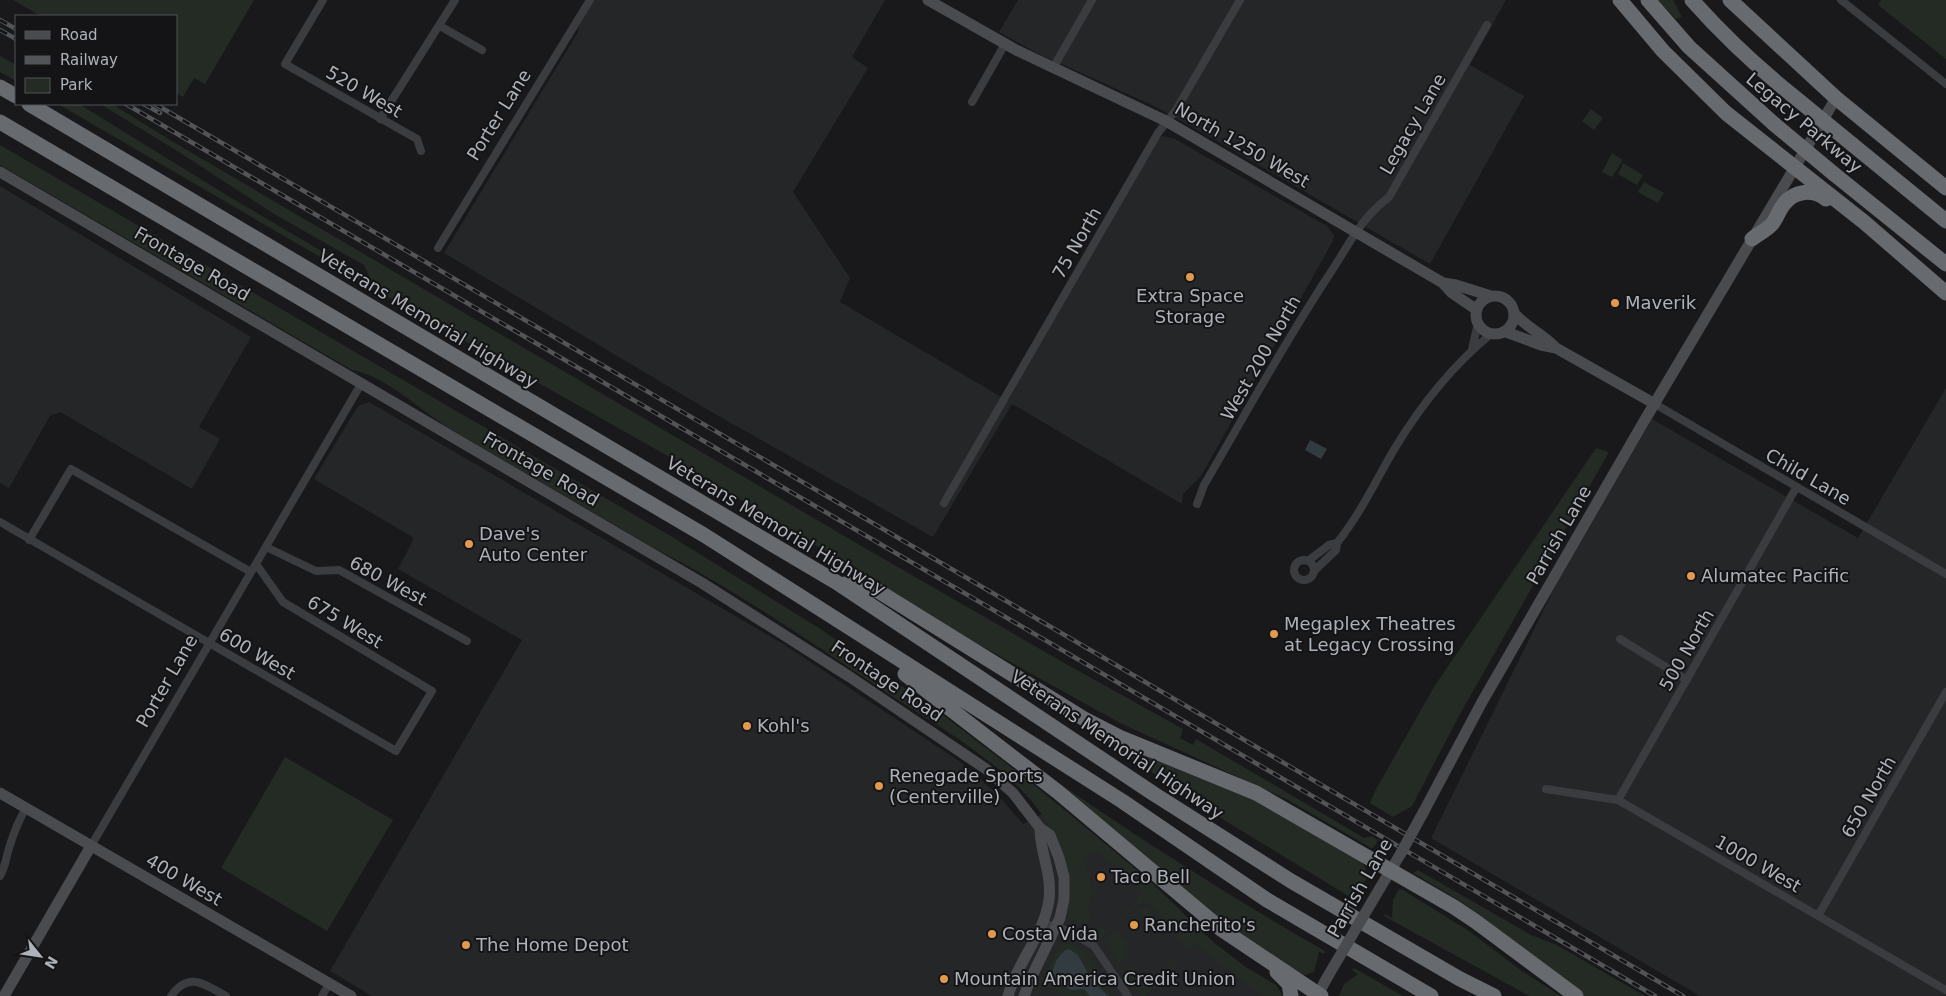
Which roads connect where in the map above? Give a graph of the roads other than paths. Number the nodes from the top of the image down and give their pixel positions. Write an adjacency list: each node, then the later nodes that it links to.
1 (323, 0): 23 (street, 520 West)
2 (455, 0): 13 (street)
3 (590, 0): 35 (street, Porter Lane)
4 (928, 0): 14 (street, North 1250 West)
5 (1092, 0): 16 (street)
6 (1240, 0): 24 (street, 75 North)
7 (1620, 0): 27 (highway)
8 (1648, 0): 37 (highway, Legacy Parkway, bridge)
9 (1692, 0): 32 (highway, Legacy Parkway, bridge)
10 (1730, 0): 20 (highway)
11 (1841, 0): 17 (street)
12 (1487, 25): 33 (street, Legacy Lane)
13 (440, 26): 15 (street); 23 (street)
14 (1005, 44): 16 (street, North 1250 West); 21 (street)
15 (482, 50)
16 (1053, 68): 24 (street, North 1250 West)
17 (1946, 84)
18 (0, 86): 19 (highway)
19 (15, 95)
20 (1836, 98): 27 (street, Parrish Lane); 30 (highway)
21 (972, 102)
22 (31, 105): 62 (highway, Veterans Memorial Highway)
23 (380, 119): 26 (street, 520 West)
24 (1166, 121): 33 (street, North 1250 West); 51 (street, 75 North)
25 (0, 122): 63 (highway)
26 (421, 151)
27 (1794, 167): 29 (highway); 31 (street, Parrish Lane)
28 (0, 172): 48 (street, Frontage Road)
29 (1820, 187): 31 (highway); 36 (highway)
30 (1946, 188)
31 (1770, 209): 34 (street, Parrish Lane)
32 (1946, 221)
33 (1356, 231): 38 (street, North 1250 West); 52 (street, West 200 North)
34 (1752, 238): 36 (highway); 49 (street, Parrish Lane)
35 (438, 248)
36 (1909, 263): 39 (highway)
37 (1946, 264)
38 (1443, 283): 40 (street, North 1250 West); 41 (street, North 1250 West)
39 (1946, 293)
40 (1491, 296): 41 (street); 42 (street)
41 (1477, 310): 43 (street)
42 (1515, 314): 44 (street); 46 (street)
43 (1478, 323): 45 (street); 47 (street)
44 (1506, 332): 45 (street); 46 (street)
45 (1491, 334): 47 (street)
46 (1556, 348): 49 (street)
47 (1472, 349): 55 (street)
48 (361, 384): 56 (street, Porter Lane); 74 (street, Frontage Road)
49 (1655, 404): 50 (street, Child Lane); 76 (street, Parrish Lane, bridge)
50 (1796, 488): 61 (street, Child Lane); 67 (street, 500 North)
51 (944, 503)
52 (1197, 504)
53 (0, 522): 54 (street, 600 West)
54 (29, 540): 60 (street); 66 (street, 600 West)
55 (1337, 543): 57 (street); 59 (street)
56 (266, 547): 58 (street, Porter Lane); 65 (street, 680 West)
57 (1308, 561): 59 (street); 59 (street)
58 (256, 564): 60 (street, Porter Lane); 69 (street, 675 West)
59 (1314, 571)
60 (251, 572): 66 (street, Porter Lane)
61 (1946, 574)
62 (836, 582): 76 (highway); 95 (highway, Veterans Memorial Highway)
63 (835, 619): 78 (highway); 94 (highway)
64 (1620, 639): 67 (street)
65 (467, 641)
66 (209, 644): 69 (street, 600 West); 75 (street, Porter Lane)
67 (1687, 680): 72 (street, 500 North)
68 (1946, 692): 79 (street, 650 North)
69 (396, 751)
70 (1546, 789): 72 (street, 1000 West)
71 (0, 793): 73 (street, 400 West)
72 (1618, 800): 79 (street, 1000 West)
73 (26, 808): 75 (street, 400 West); 77 (street)
74 (1040, 828): 80 (street, Frontage Road); 81 (street, Frontage Road)
75 (91, 846): 82 (street, 400 West); 85 (street, Porter Lane)
76 (1391, 870): 84 (street, Parrish Lane, bridge); 96 (highway)
77 (0, 876)
78 (1195, 907): 84 (highway); 93 (highway)
79 (1818, 916): 83 (street, 1000 West)
80 (1043, 922): 81 (street); 90 (street, Frontage Road)
81 (1057, 927): 91 (street, Frontage Road); 92 (street)
82 (329, 984): 88 (street); 89 (street, 400 West)
83 (1946, 990)
84 (1318, 995)
85 (4, 996)
86 (171, 996): 87 (street)
87 (226, 996)
88 (322, 996)
89 (351, 996)
90 (1008, 996)
91 (1024, 996)
92 (1128, 996)
93 (1291, 996)
94 (1431, 996)
95 (1494, 996)
96 (1576, 996)

